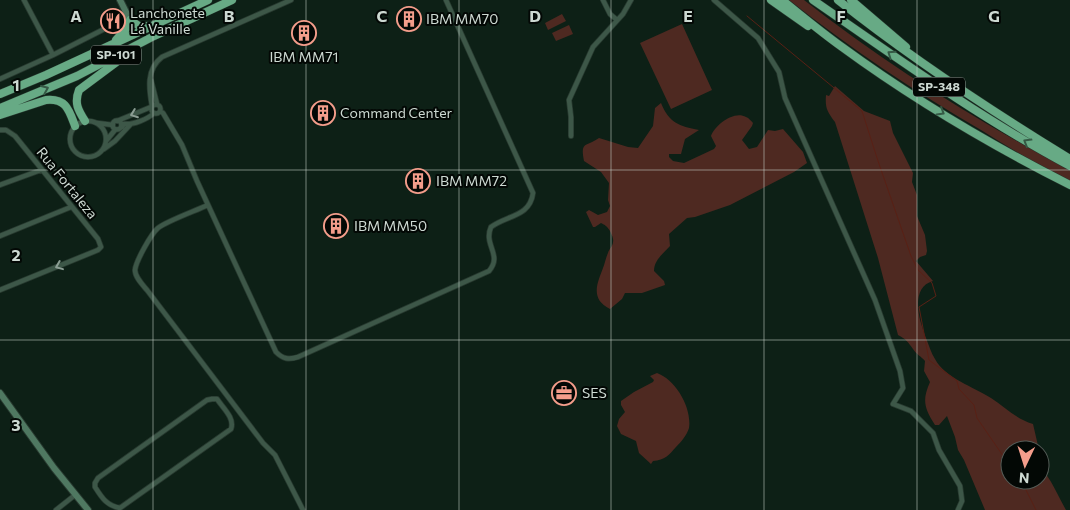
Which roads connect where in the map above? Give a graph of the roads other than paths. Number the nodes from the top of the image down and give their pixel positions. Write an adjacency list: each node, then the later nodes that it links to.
1 (24, 0): 21 (street)
2 (120, 0): 15 (main road)
3 (208, 0): 17 (highway, SP-101)
4 (232, 0): 18 (highway, SP-101)
5 (291, 0): 25 (street)
6 (446, 0): 45 (street)
7 (603, 0): 16 (street)
8 (631, 0): 16 (street)
9 (714, 0): 55 (street)
10 (771, 0): 20 (highway)
11 (782, 0): 20 (highway, SP-348)
12 (813, 0): 41 (highway, SP-348, one-way to 12)
13 (838, 0): 22 (highway)
14 (851, 0): 22 (highway)
15 (129, 18): 17 (highway); 19 (highway); 21 (street)
16 (617, 20): 37 (street)
17 (156, 24): 19 (highway, SP-101)
18 (154, 36): 26 (highway, SP-101, one-way to 18); 29 (highway)
19 (113, 43): 24 (highway, SP-101)
20 (841, 47): 44 (highway, SP-348, one-way to 44)
21 (53, 56): 23 (street)
22 (938, 75): 40 (highway)
23 (0, 79)
24 (0, 94)
25 (153, 106): 27 (street); 27 (street); 30 (street, one-way to 30)
26 (0, 108)
27 (156, 113): 32 (street); 45 (street)
28 (0, 115): 33 (highway)
29 (85, 121): 31 (street); 33 (street)
30 (117, 121): 34 (street); 35 (street)
31 (95, 123): 34 (street); 38 (street)
32 (130, 125): 35 (street); 39 (street)
33 (75, 126): 39 (street)
34 (114, 127): 35 (street); 38 (street)
35 (122, 127)
36 (0, 130): 42 (street, Rua Fortaleza)
37 (571, 136)
38 (106, 141): 39 (street)
39 (101, 152)
40 (1070, 159)
41 (1070, 166)
42 (41, 170): 43 (street); 46 (street, Rua Fortaleza)
43 (0, 185)
44 (1070, 185)
45 (208, 205): 54 (street)
46 (71, 207): 47 (street); 48 (street, Rua Fortaleza, one-way to 48)
47 (0, 236)
48 (0, 290)
49 (0, 393): 50 (main road)
50 (75, 495): 52 (street); 53 (main road)
51 (119, 509): 51 (street)
52 (56, 510)
53 (88, 510)
54 (303, 510)
55 (958, 510)

